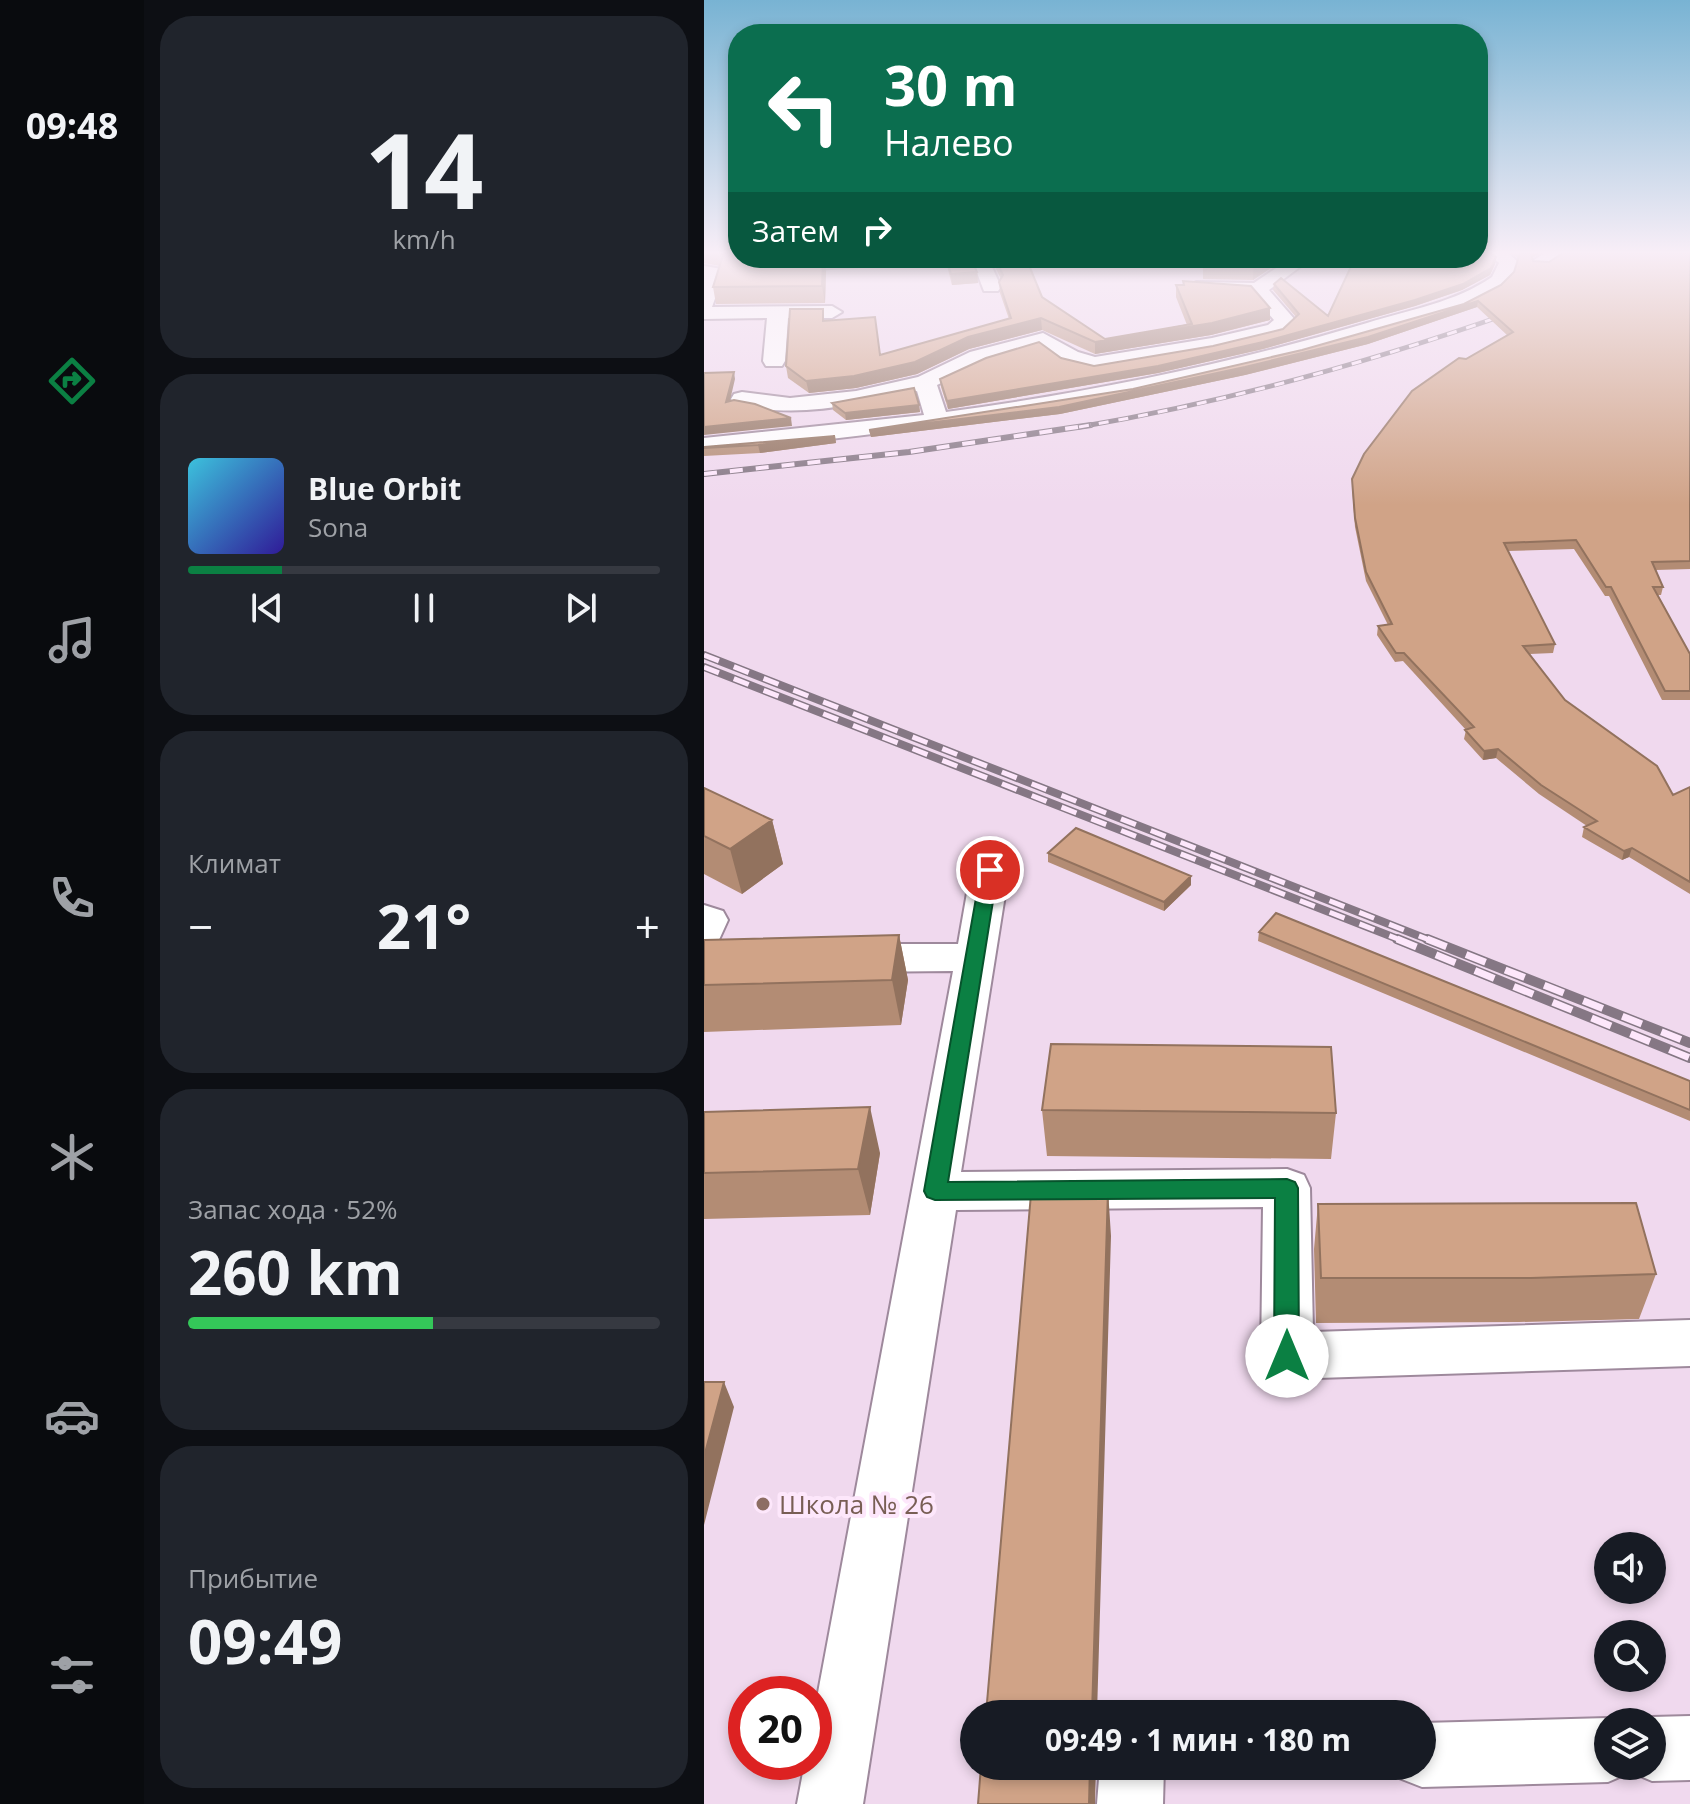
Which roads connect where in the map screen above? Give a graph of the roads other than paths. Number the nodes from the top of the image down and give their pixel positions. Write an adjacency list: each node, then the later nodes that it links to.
1 (776, 337): 4 (street)
2 (1241, 337): 5 (street)
3 (1343, 337): 7 (street)
4 (774, 361)
5 (925, 382): 6 (street); 7 (street)
6 (742, 399)
7 (937, 418): 8 (street)
8 (706, 433)
9 (990, 870): 12 (street)
10 (704, 918): 11 (street)
11 (704, 933)
12 (975, 957): 13 (street); 14 (street)
13 (816, 958)
14 (935, 1191): 15 (street); 21 (street)
15 (1690, 1343)
16 (1690, 1748): 17 (street)
17 (1666, 1749)
18 (1594, 1750): 19 (street)
19 (1436, 1755)
20 (1131, 1780): 22 (street)
21 (830, 1804)
22 (1130, 1804)

